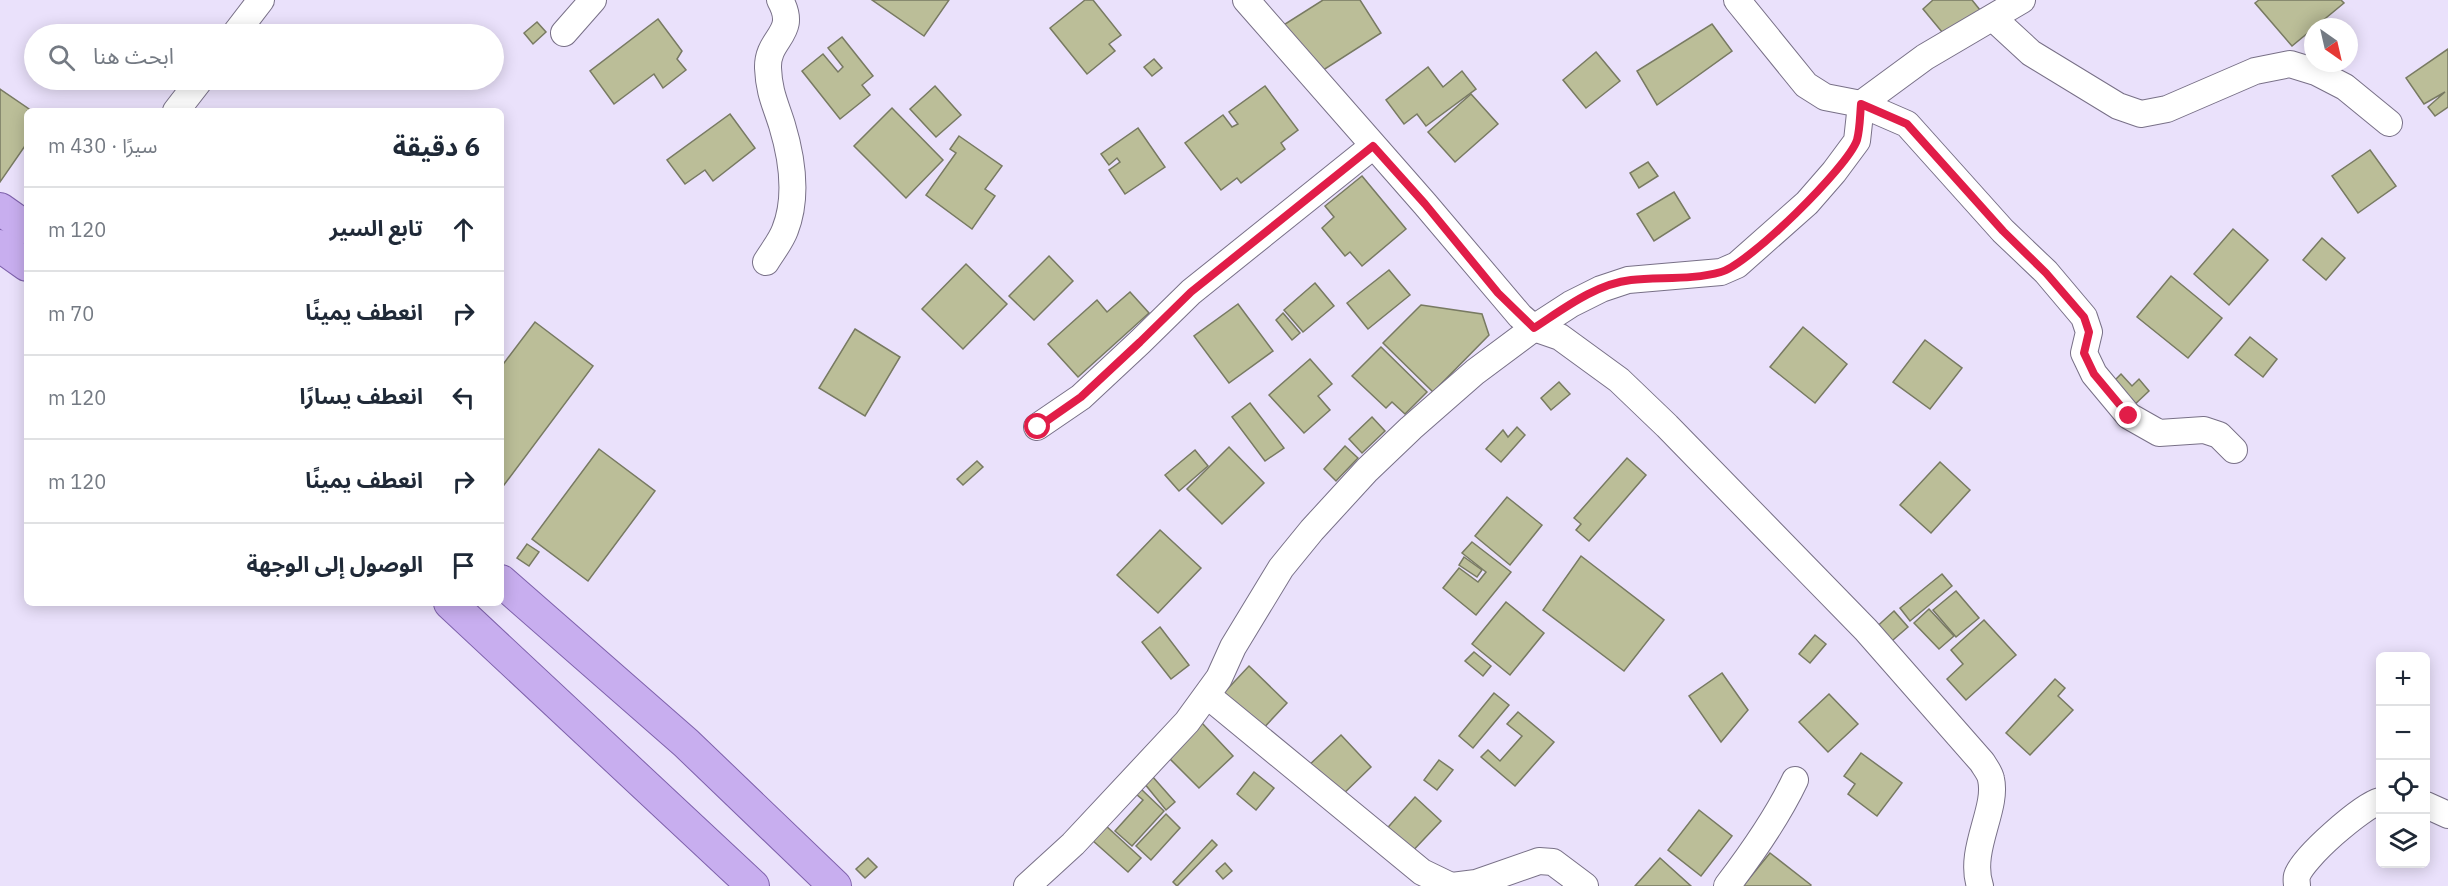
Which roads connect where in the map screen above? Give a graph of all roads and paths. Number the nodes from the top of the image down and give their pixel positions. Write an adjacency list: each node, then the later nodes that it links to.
1 (261, 0): 8 (street)
2 (593, 0): 9 (street)
3 (780, 0): 18 (street)
4 (1246, 0): 14 (street)
5 (1737, 0): 11 (street)
6 (2022, 0): 7 (street)
7 (1994, 18): 11 (street); 13 (street)
8 (243, 24)
9 (564, 33)
10 (192, 90): 12 (street)
11 (1861, 104): 20 (street); 22 (street)
12 (178, 108)
13 (2389, 123)
14 (1373, 146): 20 (street); 21 (street)
15 (0, 209): 16 (main road)
16 (24, 226)
17 (0, 246): 19 (main road)
18 (766, 262)
19 (24, 263)
20 (1534, 328): 25 (street); 36 (street)
21 (1038, 427)
22 (2234, 450)
23 (504, 584): 31 (main road)
24 (453, 606): 30 (main road)
25 (1208, 696): 32 (street); 33 (street)
26 (1795, 780): 35 (street)
27 (2376, 804): 37 (street)
28 (2430, 807): 29 (street)
29 (2448, 815)
30 (753, 886)
31 (835, 886)
32 (1027, 886)
33 (1452, 886): 34 (street)
34 (1585, 886)
35 (1727, 886)
36 (1980, 886)
37 (2297, 886)

